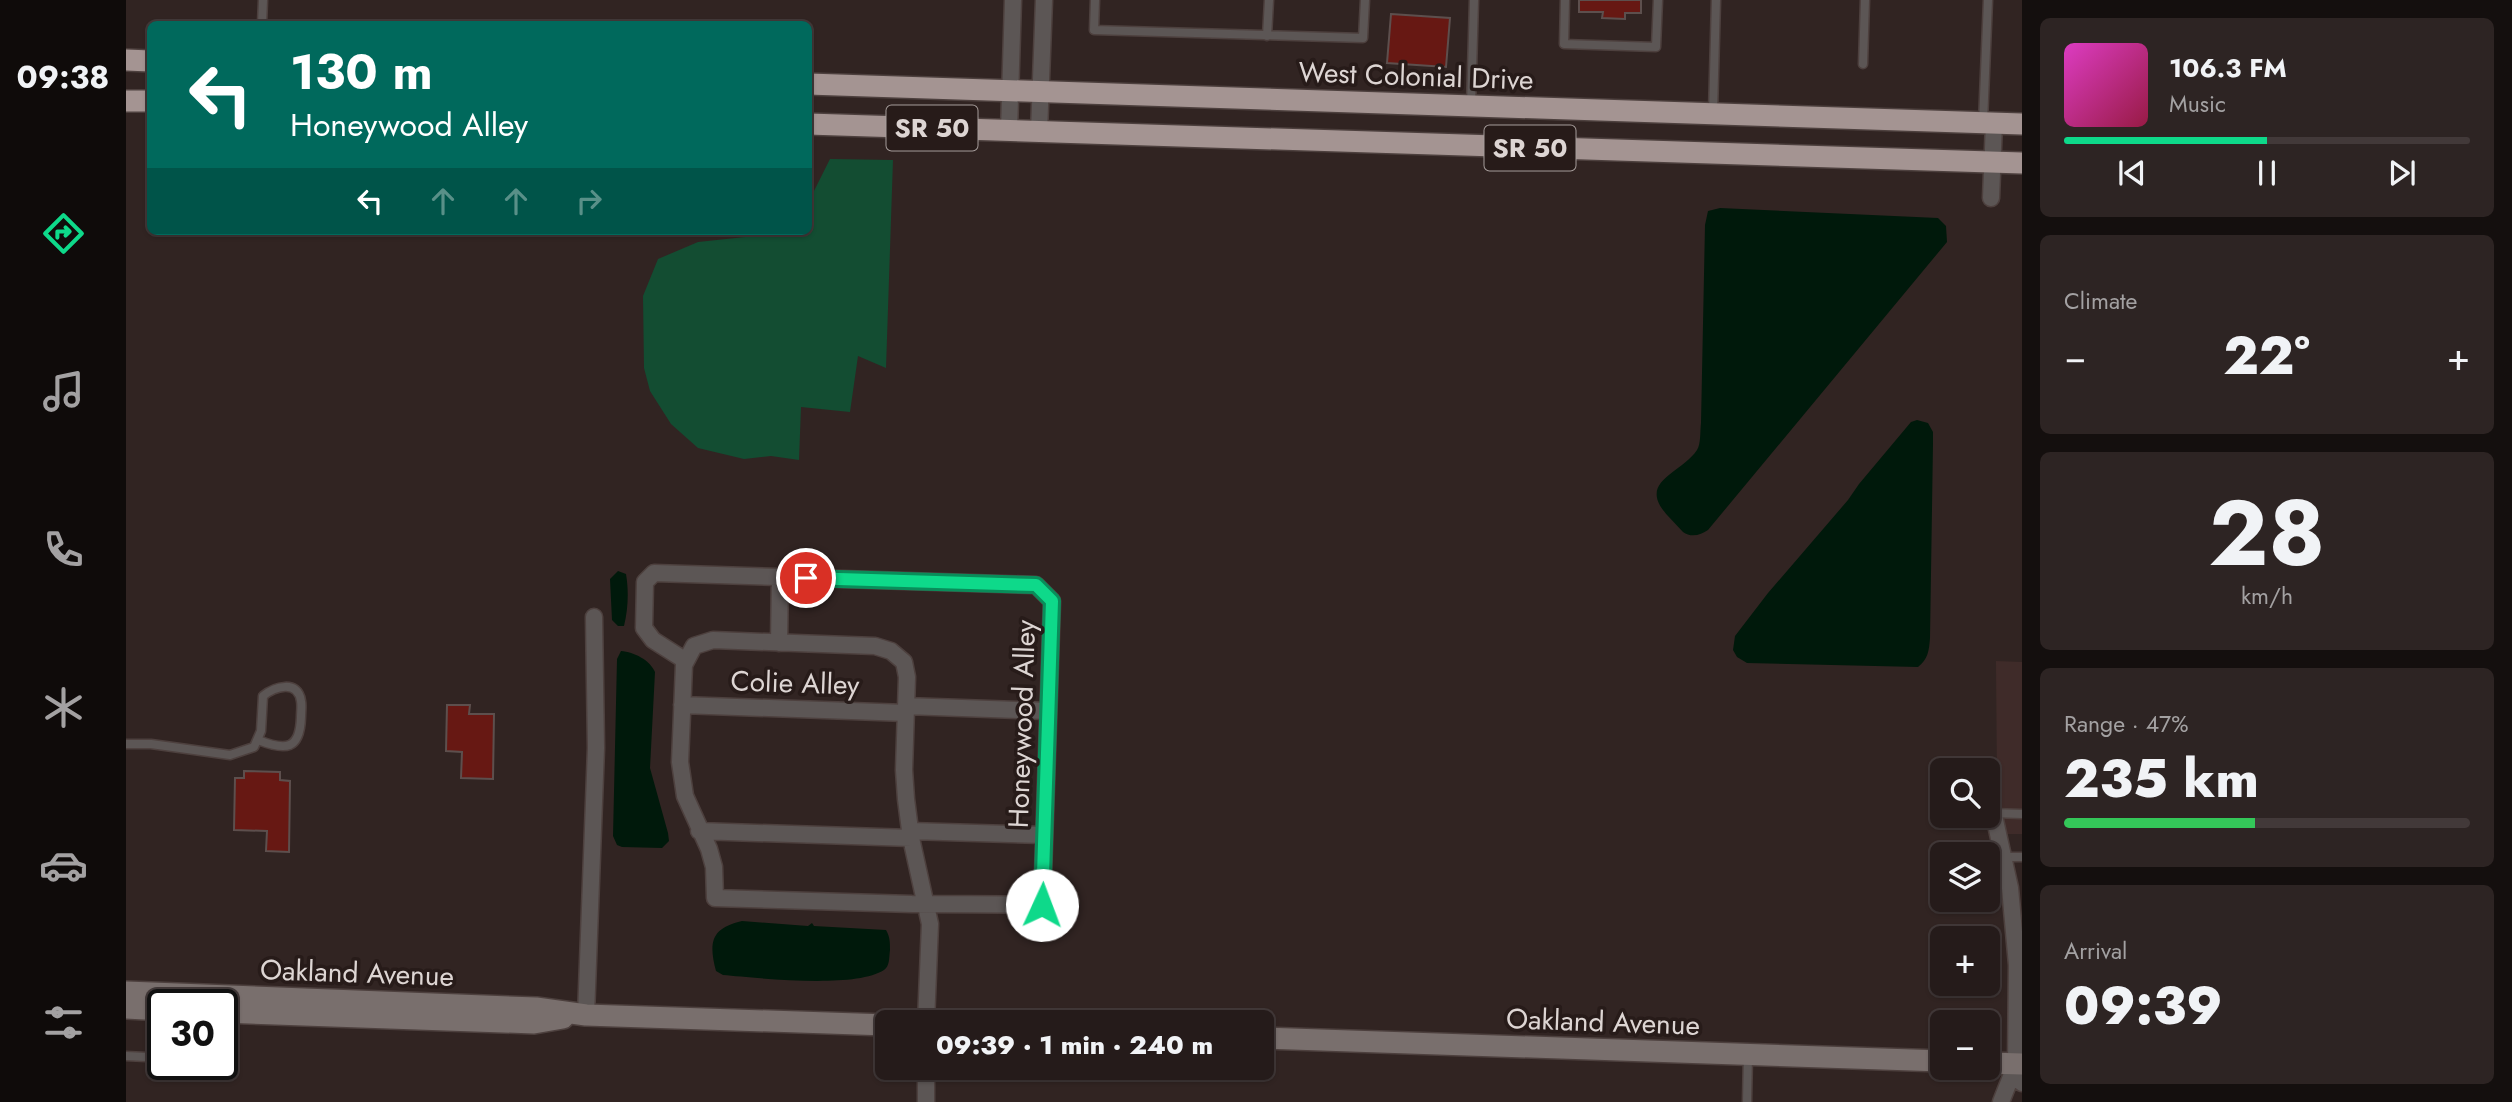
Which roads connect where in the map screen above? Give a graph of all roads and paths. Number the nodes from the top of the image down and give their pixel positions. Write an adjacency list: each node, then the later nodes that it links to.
1 (263, 0): 13 (lane)
2 (1013, 0): 19 (street)
3 (1044, 0): 20 (street)
4 (1094, 0): 14 (lane)
5 (1269, 0): 14 (lane)
6 (1365, 0): 14 (lane)
7 (1474, 0): 23 (lane)
8 (1565, 0): 9 (lane)
9 (1658, 0)
10 (1716, 0): 24 (lane)
11 (1865, 0): 17 (lane)
12 (1988, 0): 25 (lane)
13 (262, 21)
14 (1267, 36)
15 (126, 60): 16 (highway)
16 (147, 61)
17 (1863, 64)
18 (812, 83): 19 (highway, West Colonial Drive / SR 50)
19 (1010, 91): 20 (highway, West Colonial Drive / SR 50); 28 (street)
20 (1040, 92): 23 (highway, West Colonial Drive / SR 50); 29 (street)
21 (126, 100): 22 (highway)
22 (147, 101)
23 (1471, 106): 24 (highway, West Colonial Drive / SR 50)
24 (1713, 114): 25 (highway, West Colonial Drive / SR 50)
25 (1989, 122): 27 (highway, West Colonial Drive / SR 50); 30 (street)
26 (812, 124): 28 (highway, SR 50)
27 (2022, 124)
28 (1009, 131): 29 (highway, SR 50)
29 (1039, 132): 30 (highway, SR 50)
30 (1993, 163): 31 (highway, SR 50); 32 (street)
31 (2022, 163)
32 (1991, 198)
33 (780, 577): 35 (street); 36 (street, Honeywood Alley); 39 (street, Honeywood Alley)
34 (594, 617): 56 (street)
35 (779, 643): 36 (street); 38 (street)
36 (686, 661): 37 (street)
37 (682, 705): 38 (street, Colie Alley); 45 (street)
38 (906, 710): 39 (street, Colie Alley); 46 (street)
39 (1048, 711): 47 (street, Honeywood Alley)
40 (258, 740): 40 (lane); 41 (lane)
41 (126, 744)
42 (2000, 813): 43 (lane)
43 (2022, 814)
44 (1996, 828): 48 (street)
45 (699, 831): 46 (street); 50 (street)
46 (911, 834): 47 (street); 50 (street)
47 (1044, 835): 50 (street, Honeywood Alley)
48 (2003, 857): 49 (lane); 64 (street)
49 (2022, 857)
50 (925, 904): 54 (street)
51 (126, 992): 56 (street, Oakland Avenue)
52 (126, 1008): 53 (street)
53 (147, 1009)
54 (926, 1010)
55 (238, 1013): 56 (street, Oakland Avenue)
56 (586, 1015): 57 (street, Oakland Avenue)
57 (875, 1025)
58 (1274, 1038): 59 (street, Oakland Avenue)
59 (1748, 1055): 62 (street, Oakland Avenue); 67 (lane)
60 (126, 1056): 61 (lane)
61 (146, 1057)
62 (1930, 1061)
63 (2000, 1066): 64 (street)
64 (2020, 1070): 68 (street)
65 (926, 1080): 66 (street)
66 (926, 1102)
67 (1747, 1102)
68 (2001, 1102)

